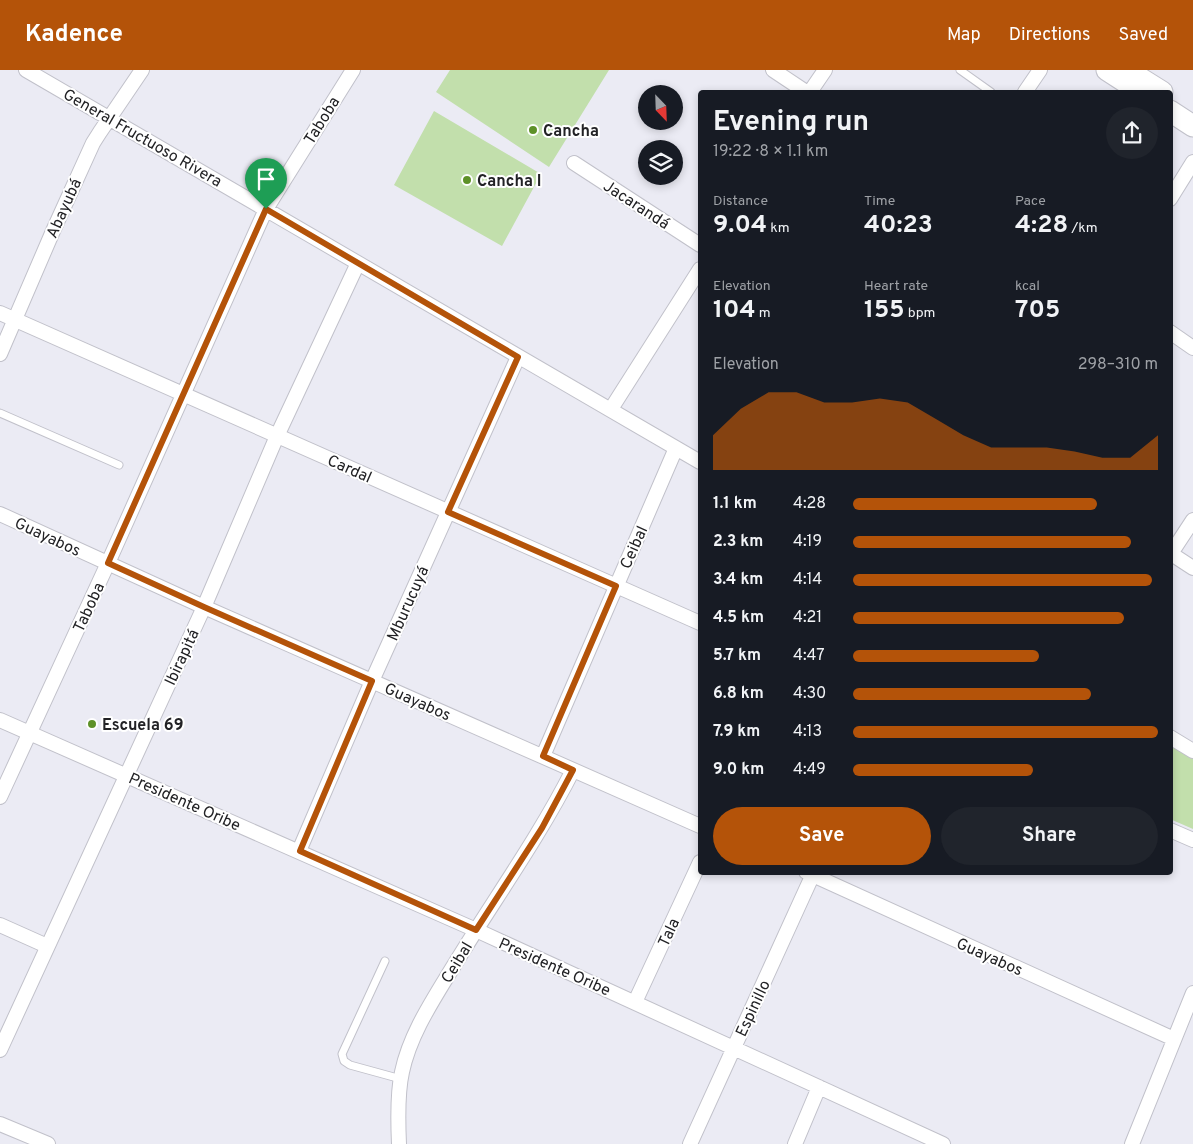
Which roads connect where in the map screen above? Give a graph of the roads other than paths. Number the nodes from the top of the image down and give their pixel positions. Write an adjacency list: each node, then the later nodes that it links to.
1 (26, 70): 19 (street, General Fructuoso Rivera)
2 (142, 70): 19 (street, Abayubá)
3 (353, 70): 24 (street, Taboba)
4 (773, 70): 10 (street)
5 (825, 70): 11 (street)
6 (960, 70): 12 (lane)
7 (1040, 70): 13 (street)
8 (1107, 70): 14 (main road)
9 (1128, 70): 15 (main road)
10 (803, 90)
11 (811, 90)
12 (988, 90)
13 (1026, 90)
14 (1138, 90)
15 (1159, 90)
16 (1173, 100): 17 (main road)
17 (1193, 112)
18 (1173, 113): 20 (main road)
19 (109, 117): 24 (street, General Fructuoso Rivera); 29 (street, Abayubá)
20 (1193, 126)
21 (1193, 162): 23 (street)
22 (574, 163): 25 (street, Jacarandá)
23 (1173, 194)
24 (266, 209): 26 (street, General Fructuoso Rivera); 34 (street, Taboba)
25 (698, 244)
26 (358, 263): 33 (street, General Fructuoso Rivera); 37 (street, Ibirapitá)
27 (698, 272): 35 (street)
28 (0, 313): 29 (street, Cardal)
29 (16, 320): 32 (street, Abayubá); 34 (street, Cardal)
30 (1173, 334): 31 (street)
31 (1193, 348)
32 (0, 354)
33 (518, 357): 35 (street, General Fructuoso Rivera); 41 (street, Mburucuyá)
34 (184, 394): 37 (street, Cardal); 46 (street, Taboba)
35 (611, 409): 38 (street, General Fructuoso Rivera)
36 (0, 413): 40 (lane)
37 (277, 436): 41 (street, Cardal); 49 (street, Ibirapitá)
38 (676, 448): 39 (street, General Fructuoso Rivera); 48 (street, Ceibal)
39 (698, 461)
40 (119, 464)
41 (448, 512): 48 (street, Cardal); 51 (street, Mburucuyá)
42 (0, 514): 46 (street, Guayabos)
43 (1193, 520): 44 (street)
44 (1173, 550)
45 (1173, 556): 47 (street)
46 (108, 563): 49 (street, Guayabos); 53 (street, Taboba)
47 (1193, 568)
48 (616, 586): 50 (street, Cardal); 56 (street, Ceibal)
49 (204, 607): 51 (street, Guayabos); 58 (street, Ibirapitá)
50 (698, 622)
51 (372, 681): 56 (street, Guayabos); 63 (street, Mburucuyá)
52 (0, 720): 53 (street, Presidente Oribe)
53 (29, 733): 58 (street, Presidente Oribe); 59 (street, Taboba)
54 (1173, 739): 55 (street)
55 (1193, 751)
56 (543, 756): 57 (street, Guayabos)
57 (573, 770): 60 (street, Guayabos); 68 (street, Ceibal)
58 (127, 775): 63 (street, Presidente Oribe); 69 (street, Ibirapitá)
59 (0, 797)
60 (698, 825)
61 (1173, 831): 62 (street)
62 (1193, 840)
63 (300, 851): 68 (street, Presidente Oribe)
64 (698, 866): 72 (street, Tala)
65 (811, 875): 74 (street, Espinillo)
66 (813, 875): 73 (street, Guayabos)
67 (0, 925): 69 (street)
68 (476, 930): 72 (street, Presidente Oribe); 76 (street, Ceibal)
69 (47, 946): 75 (street, Ibirapitá)
70 (385, 962): 76 (lane)
71 (1193, 993): 73 (street)
72 (636, 1002): 74 (street, Presidente Oribe)
73 (1174, 1039): 84 (street)
74 (733, 1048): 77 (street, Presidente Oribe); 82 (street, Espinillo)
75 (0, 1050)
76 (401, 1079): 81 (street, Ceibal)
77 (819, 1087): 79 (street, Presidente Oribe); 83 (street)
78 (0, 1124): 80 (street)
79 (939, 1143)
80 (48, 1144)
81 (399, 1144)
82 (690, 1144)
83 (795, 1144)
84 (1132, 1144)

